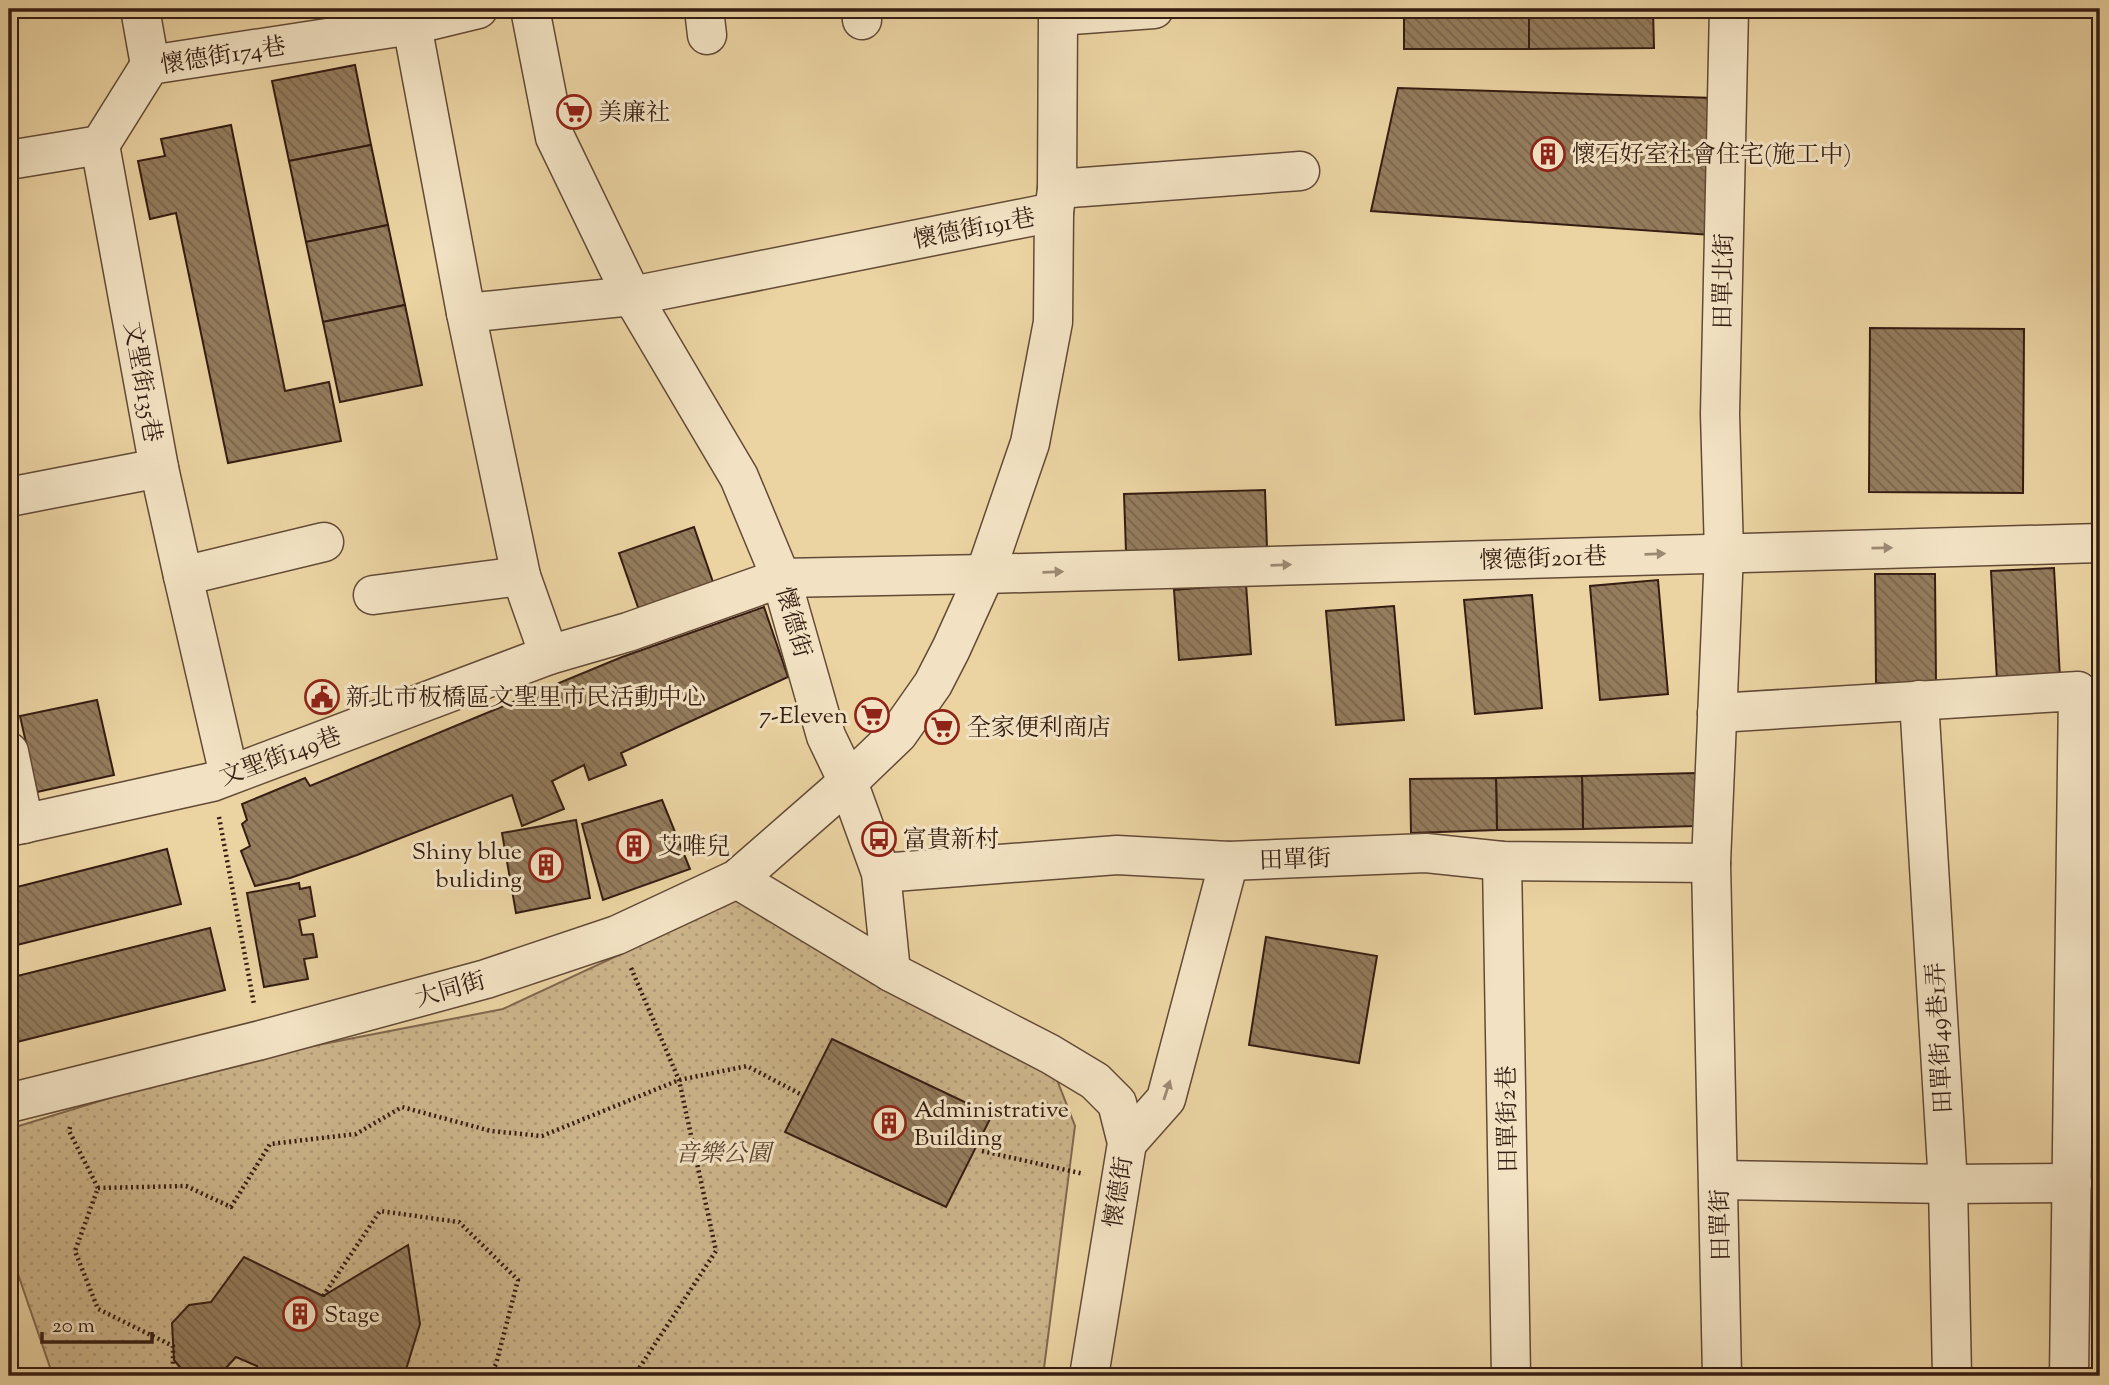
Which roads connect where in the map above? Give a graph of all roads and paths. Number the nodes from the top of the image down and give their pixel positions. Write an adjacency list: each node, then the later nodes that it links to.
1 (140, 9): 8 (street)
2 (478, 9): 7 (street, 懷德街174巷)
3 (530, 9): 13 (street, 懷德街)
4 (1154, 9): 6 (street)
5 (1730, 9): 19 (street, 田單北街)
6 (1057, 12): 12 (street, 大同街)
7 (412, 25): 8 (street, 懷德街174巷); 14 (street)
8 (150, 65): 9 (street, 懷德街174巷)
9 (100, 145): 10 (street); 15 (street, 文聖街135巷)
10 (9, 160)
11 (1300, 171): 12 (street, 懷德街191巷)
12 (1056, 201): 13 (street, 懷德街191巷); 20 (street, 大同街)
13 (632, 296): 14 (street); 23 (street, 懷德街)
14 (466, 313): 22 (street)
15 (159, 468): 16 (street, 文聖街135巷); 21 (street)
16 (9, 497)
17 (324, 542): 21 (street)
18 (2100, 543): 19 (street, 懷德街201巷, one-way to 18)
19 (1724, 552): 20 (street, 懷德街201巷, one-way to 19); 27 (street, 田單街)
20 (985, 574): 23 (street, 懷德街201巷); 30 (street, 大同街)
21 (184, 576): 29 (street)
22 (521, 576): 24 (street); 25 (street)
23 (781, 578): 25 (street, 文聖街149巷); 30 (street, 懷德街)
24 (373, 595)
25 (549, 655): 29 (street, 文聖街149巷)
26 (1919, 700): 27 (street); 48 (street); 49 (street, 田單街49巷1弄)
27 (1717, 713): 34 (street, 田單街)
28 (9, 752): 31 (street)
29 (221, 778): 31 (street, 文聖街149巷); 39 (path)
30 (848, 782): 35 (street, 懷德街); 36 (street, 大同街)
31 (16, 826)
32 (1229, 861): 33 (street, 田單街); 35 (street, 田單街); 44 (street, one-way to 32)
33 (1502, 861): 34 (street, 田單街); 58 (street, 田單街2巷)
34 (1711, 863): 46 (street, 田單街)
35 (881, 873): 38 (street, 懷德街)
36 (737, 879): 37 (street, 大同街); 38 (street, 懷德街)
37 (617, 936): 39 (street, 大同街); 40 (path)
38 (891, 972): 44 (street, 懷德街)
39 (261, 1040): 41 (street, 大同街)
40 (679, 1080): 42 (path); 50 (path); 56 (path)
41 (79, 1085): 43 (street, 大同街); 50 (path)
42 (804, 1096)
43 (9, 1102)
44 (1126, 1143): 47 (street, 懷德街)
45 (982, 1151): 47 (path)
46 (1719, 1180): 49 (street); 59 (street, 田單街)
47 (1120, 1182): 57 (street, 懷德街)
48 (2072, 1183): 49 (street); 61 (street)
49 (1948, 1184): 60 (street, 田單街49巷1弄)
50 (98, 1188): 53 (path)
51 (323, 1296): 55 (path)
52 (257, 1366): 54 (path)
53 (173, 1376)
54 (251, 1376)
55 (489, 1376)
56 (634, 1376)
57 (1089, 1376)
58 (1511, 1376)
59 (1722, 1376)
60 (1952, 1376)
61 (2069, 1376)

